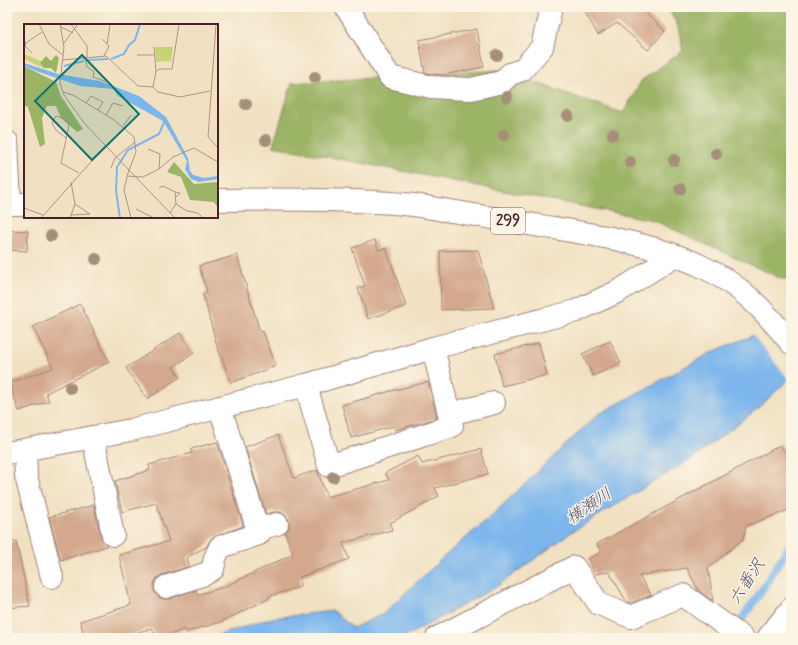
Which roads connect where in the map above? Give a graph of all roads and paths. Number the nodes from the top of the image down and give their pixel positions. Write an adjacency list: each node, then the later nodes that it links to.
1 (346, 7): 2 (main road)
2 (548, 7)
3 (7, 142): 5 (main road)
4 (218, 200): 6 (main road, 299)
5 (14, 204)
6 (674, 256): 7 (main road, 299); 8 (main road)
7 (791, 343)
8 (432, 348): 9 (main road); 12 (main road)
9 (306, 385): 11 (main road); 12 (main road)
10 (494, 403): 12 (main road)
11 (220, 407): 13 (main road); 17 (main road)
12 (449, 414)
13 (93, 437): 14 (main road); 15 (main road)
14 (16, 452): 16 (main road)
15 (113, 535)
16 (52, 578)
17 (166, 587)
18 (791, 609): 21 (main road)
19 (437, 638): 20 (main road)
20 (743, 638)
21 (768, 638)

